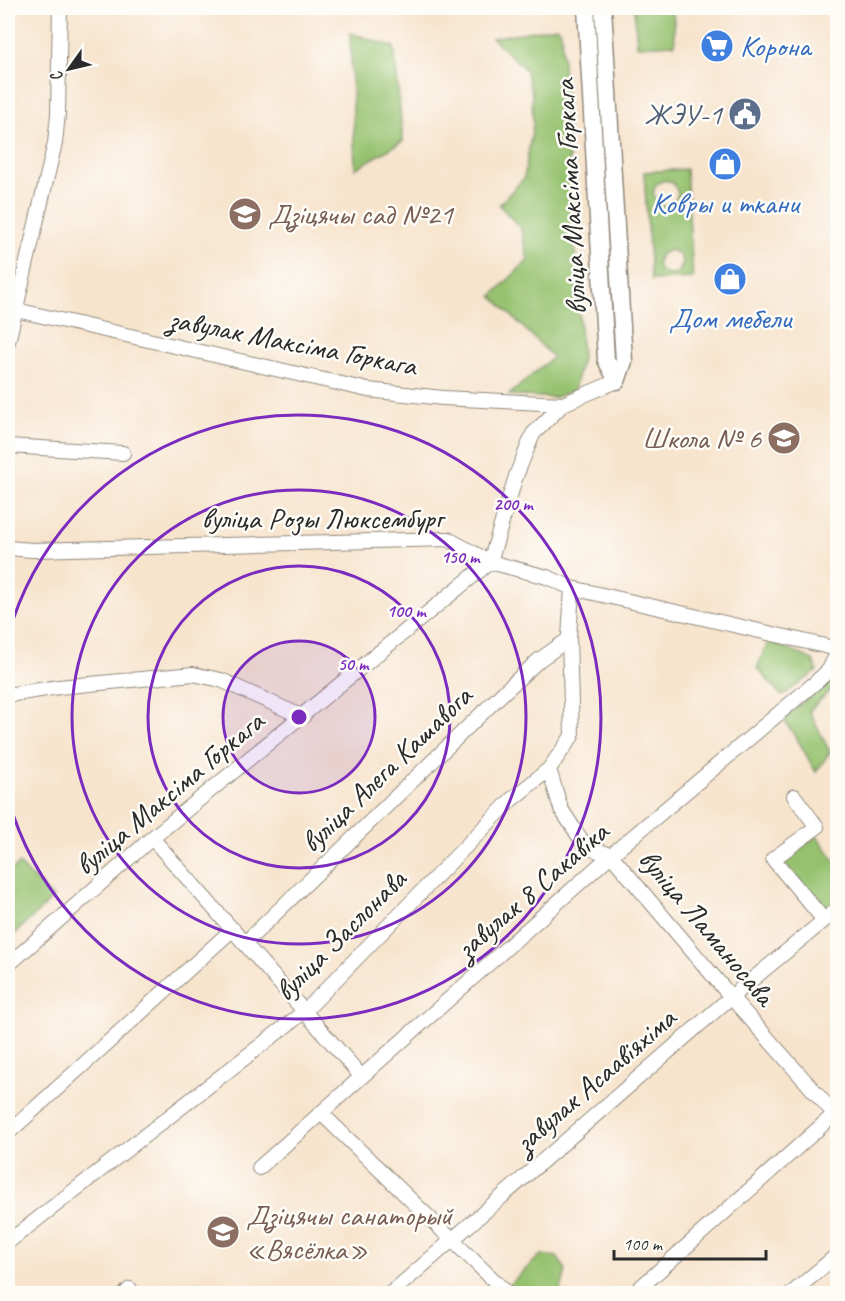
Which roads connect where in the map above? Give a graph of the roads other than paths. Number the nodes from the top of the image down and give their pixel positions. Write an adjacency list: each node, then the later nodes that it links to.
1 (60, 8): 4 (street)
2 (586, 8): 6 (main road, вуліца Максіма Горкага)
3 (603, 8): 6 (main road, вуліца Максіма Горкага)
4 (16, 310): 5 (street); 7 (street, завулак Максіма Горкага)
5 (8, 342)
6 (617, 381): 7 (street)
7 (562, 404): 11 (street)
8 (8, 446): 9 (street)
9 (123, 453)
10 (8, 548): 11 (street, вуліца Розы Люксембург)
11 (490, 562): 12 (street, вуліца Розы Люксембург); 16 (street, вуліца Максіма Горкага)
12 (572, 588): 13 (street, вуліца Заслонава); 14 (street, вуліца Розы Люксембург)
13 (568, 639): 17 (street, вуліца Заслонава); 24 (street, вуліца Алега Кашавога)
14 (837, 650): 20 (street, завулак 8 Сакавіка)
15 (8, 695): 16 (street)
16 (303, 717): 19 (street, вуліца Максіма Горкага)
17 (549, 769): 20 (street, вуліца Ламаносава); 27 (street, вуліца Заслонава)
18 (794, 796): 22 (street)
19 (152, 838): 23 (street); 25 (street, вуліца Максіма Горкага)
20 (611, 855): 26 (street, вуліца Ламаносава); 28 (street, завулак 8 Сакавіка)
21 (837, 909): 22 (street, завулак Асаавіяхіма)
22 (824, 920): 26 (street, завулак Асаавіяхіма)
23 (233, 929): 24 (street); 31 (street)
24 (245, 944): 27 (street)
25 (8, 965)
26 (731, 998): 30 (street, вуліца Ламаносава); 33 (street, завулак Асаавіяхіма)
27 (305, 1011): 28 (street); 34 (street, вуліца Заслонава)
28 (361, 1076): 29 (street, завулак 8 Сакавіка)
29 (321, 1113): 32 (street, завулак 8 Сакавіка); 33 (street)
30 (836, 1114): 38 (street)
31 (8, 1133)
32 (259, 1168)
33 (451, 1240): 36 (street, завулак Асаавіяхіма); 37 (street)
34 (8, 1242)
35 (837, 1254): 39 (street)
36 (390, 1293)
37 (508, 1293)
38 (633, 1293)
39 (791, 1293)

